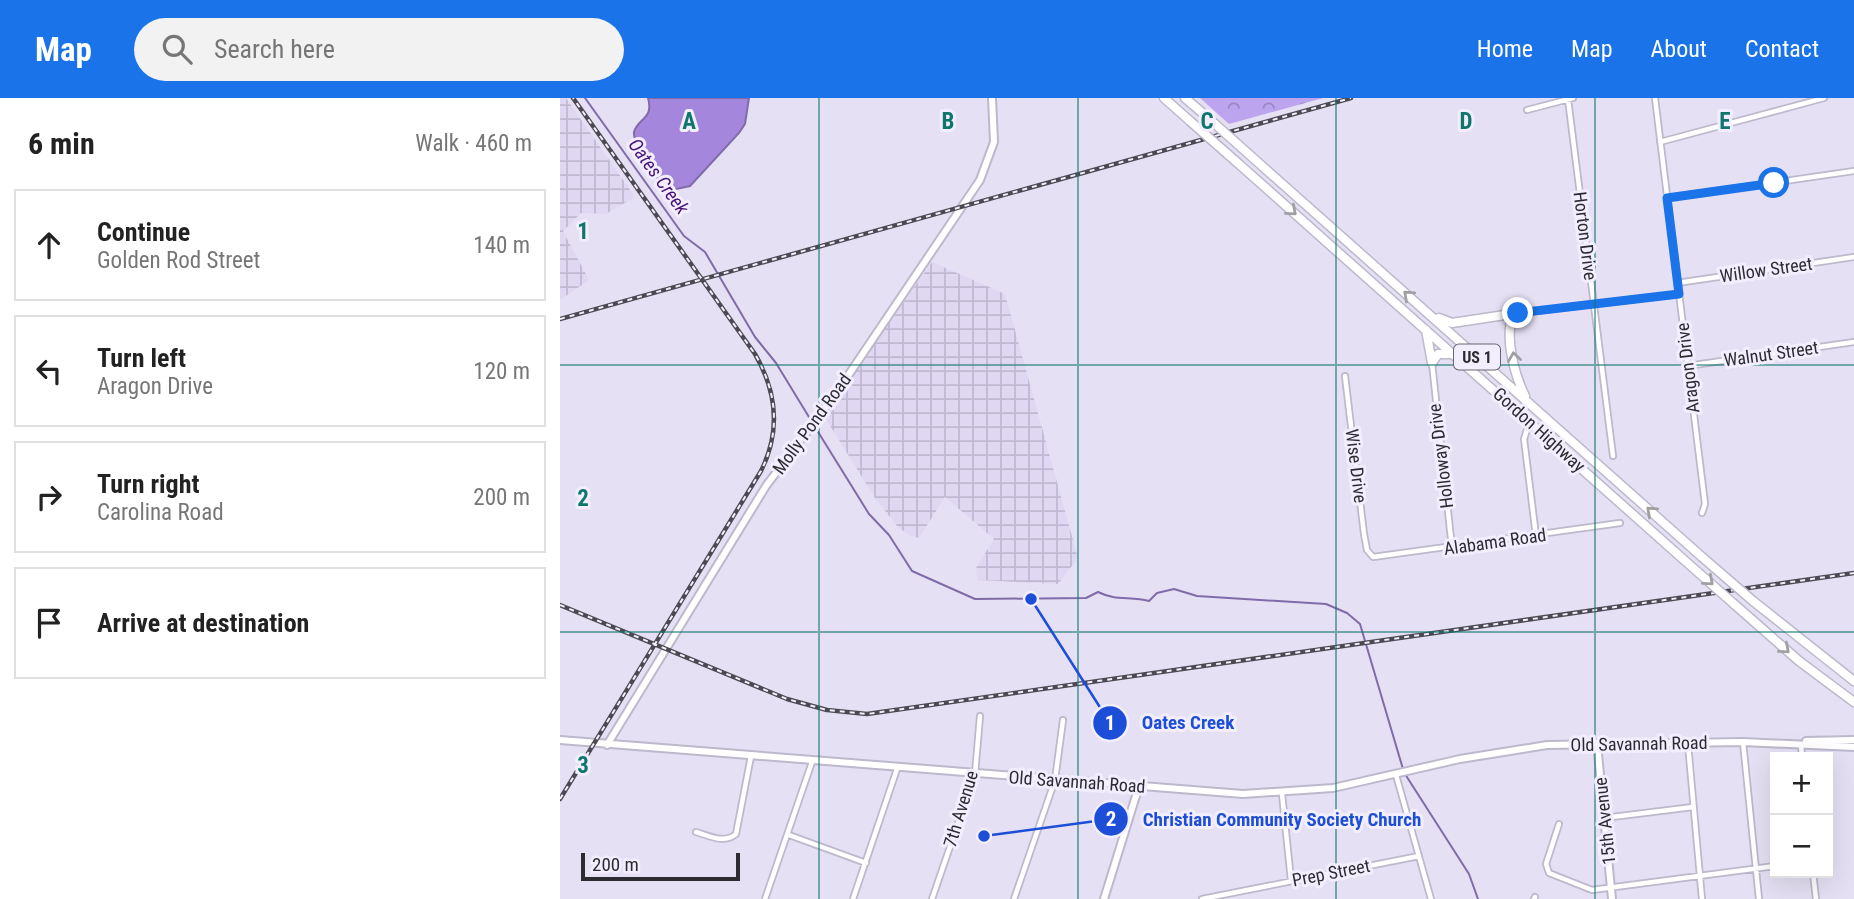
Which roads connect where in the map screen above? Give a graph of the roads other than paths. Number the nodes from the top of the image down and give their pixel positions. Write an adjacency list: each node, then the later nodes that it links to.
1 (992, 98): 41 (street, Molly Pond Road)
2 (1164, 98): 17 (highway, Gordon Highway / US 1, one-way to 17, bridge)
3 (1185, 98): 15 (highway, Gordon Highway / US 1, one-way to 3, bridge)
4 (1655, 98): 8 (street, Aragon Drive)
5 (1824, 98): 8 (street)
6 (1570, 99): 7 (street); 14 (street, Horton Drive)
7 (1527, 110)
8 (1660, 142): 10 (street, Aragon Drive)
9 (1854, 171): 10 (street)
10 (1667, 198): 12 (street, Aragon Drive)
11 (1854, 257): 12 (street, Willow Street)
12 (1677, 283): 13 (street, Aragon Drive)
13 (1679, 294): 14 (street); 21 (street, Aragon Drive)
14 (1594, 302): 16 (street); 25 (street, Horton Drive)
15 (1428, 313): 16 (highway); 23 (highway, Gordon Highway / US 1)
16 (1518, 313): 23 (highway, one-way to 16)
17 (1426, 330): 19 (highway, Gordon Highway / US 1); 20 (highway)
18 (1854, 342): 21 (street, Walnut Street)
19 (1455, 354): 20 (highway); 24 (highway, Gordon Highway / US 1)
20 (1432, 363): 29 (street, Holloway Drive)
21 (1687, 366): 26 (street, Aragon Drive)
22 (1345, 376): 30 (street, Wise Drive)
23 (1528, 402): 31 (highway, Gordon Highway / US 1, one-way to 23, bridge)
24 (1529, 423): 28 (street); 32 (highway, Gordon Highway / US 1, one-way to 32, bridge)
25 (1613, 456)
26 (1702, 513)
27 (1620, 523): 28 (street, Alabama Road)
28 (1536, 536): 29 (street, Alabama Road)
29 (1452, 548): 30 (street, Alabama Road)
30 (1370, 556)
31 (1854, 681)
32 (1854, 702)
33 (980, 716): 48 (street, 7th Avenue)
34 (1063, 720): 49 (street)
35 (560, 740): 41 (street, Old Savannah Road)
36 (1854, 740): 39 (street, Old Savannah Road)
37 (1743, 742): 39 (street, Old Savannah Road); 40 (street, Old Savannah Road); 60 (street)
38 (1597, 743): 40 (street, Old Savannah Road); 47 (street, Old Savannah Road); 53 (street, 15th Avenue)
39 (1801, 743): 42 (street, Old Savannah Road); 43 (street)
40 (1688, 744): 52 (street)
41 (607, 745): 44 (street, Old Savannah Road)
42 (1854, 747)
43 (1802, 752)
44 (751, 756): 45 (street, Old Savannah Road); 55 (street)
45 (813, 762): 46 (street, Old Savannah Road); 56 (street)
46 (897, 769): 48 (street, Old Savannah Road); 58 (street)
47 (1403, 773): 51 (street, Old Savannah Road); 57 (street)
48 (975, 774): 49 (street, Old Savannah Road); 67 (street, 7th Avenue)
49 (1055, 780): 50 (street, Old Savannah Road); 68 (street)
50 (1139, 786): 51 (street, Old Savannah Road); 69 (street)
51 (1282, 794): 63 (street)
52 (1693, 807): 53 (street); 61 (street)
53 (1604, 818): 64 (street, 15th Avenue)
54 (1559, 824): 64 (street)
55 (696, 832)
56 (789, 835): 58 (street); 65 (street)
57 (1419, 856): 63 (street, Prep Street); 71 (street)
58 (866, 863): 66 (street)
59 (1770, 866): 60 (street)
60 (1755, 867): 61 (street); 74 (street)
61 (1700, 875): 64 (street); 73 (street)
62 (1814, 878): 75 (street)
63 (1291, 880): 70 (street, Prep Street)
64 (1612, 886): 72 (street, 15th Avenue)
65 (765, 899)
66 (852, 899)
67 (932, 899)
68 (1014, 899)
69 (1104, 899)
70 (1202, 899)
71 (1431, 899)
72 (1612, 899)
73 (1702, 899)
74 (1759, 899)
75 (1816, 899)

